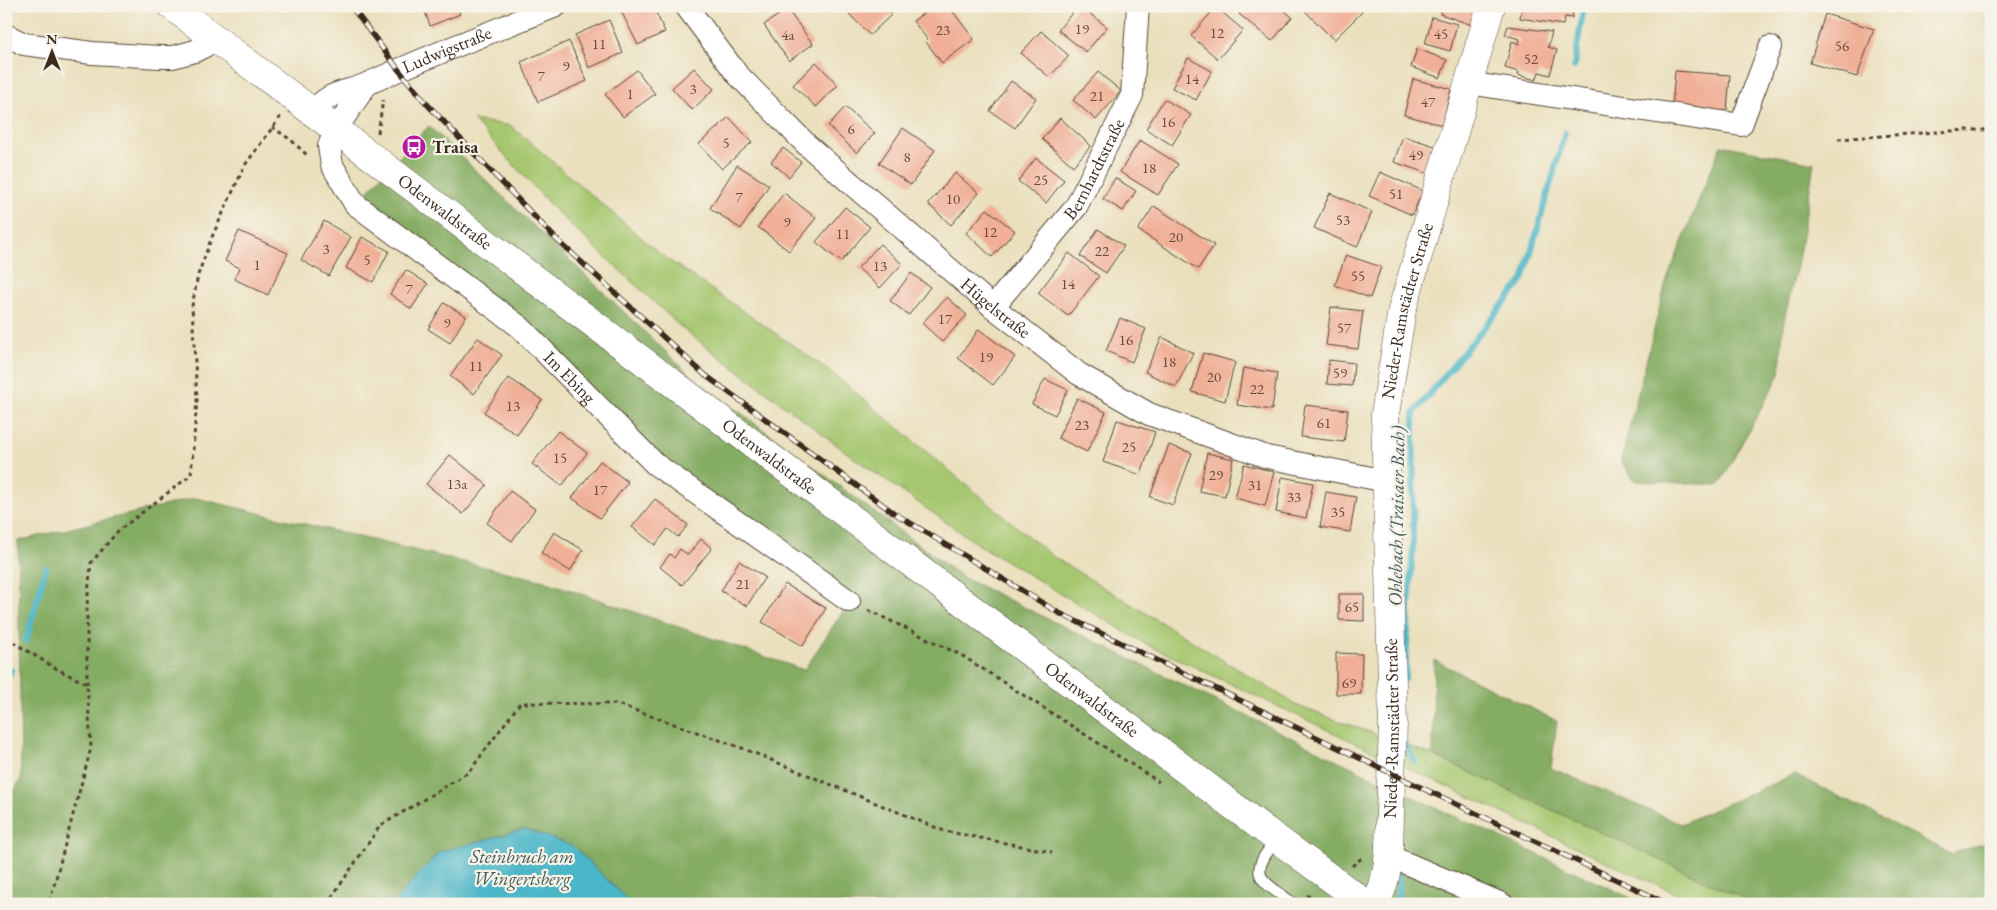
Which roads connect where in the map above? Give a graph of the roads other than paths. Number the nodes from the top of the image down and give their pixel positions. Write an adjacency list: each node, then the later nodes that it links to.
1 (172, 6): 7 (main road, Odenwaldstraße)
2 (556, 6): 10 (street, Ludwigstraße)
3 (686, 6): 13 (street, Hügelstraße)
4 (1138, 6): 13 (street, Bernhardtstraße)
5 (1491, 6): 9 (main road, Nieder-Ramstädter Straße)
6 (6, 35): 7 (street)
7 (213, 37): 11 (main road, Odenwaldstraße)
8 (1770, 47): 9 (street)
9 (1468, 83): 14 (main road, Nieder-Ramstädter Straße)
10 (367, 84): 11 (street, Ludwigstraße); 12 (street, Ludwigstraße)
11 (304, 105): 12 (main road, Odenwaldstraße)
12 (336, 129): 15 (street, Im Ebing); 16 (main road, Odenwaldstraße)
13 (993, 307): 14 (street, Hügelstraße)
14 (1386, 481): 17 (main road, Nieder-Ramstädter Straße)
15 (850, 601)
16 (1277, 839): 18 (lane); 19 (main road, Odenwaldstraße)
17 (1378, 855): 20 (main road, Nieder-Ramstädter Straße); 21 (street)
18 (1293, 904)
19 (1366, 904)
20 (1375, 904)
21 (1502, 904)

